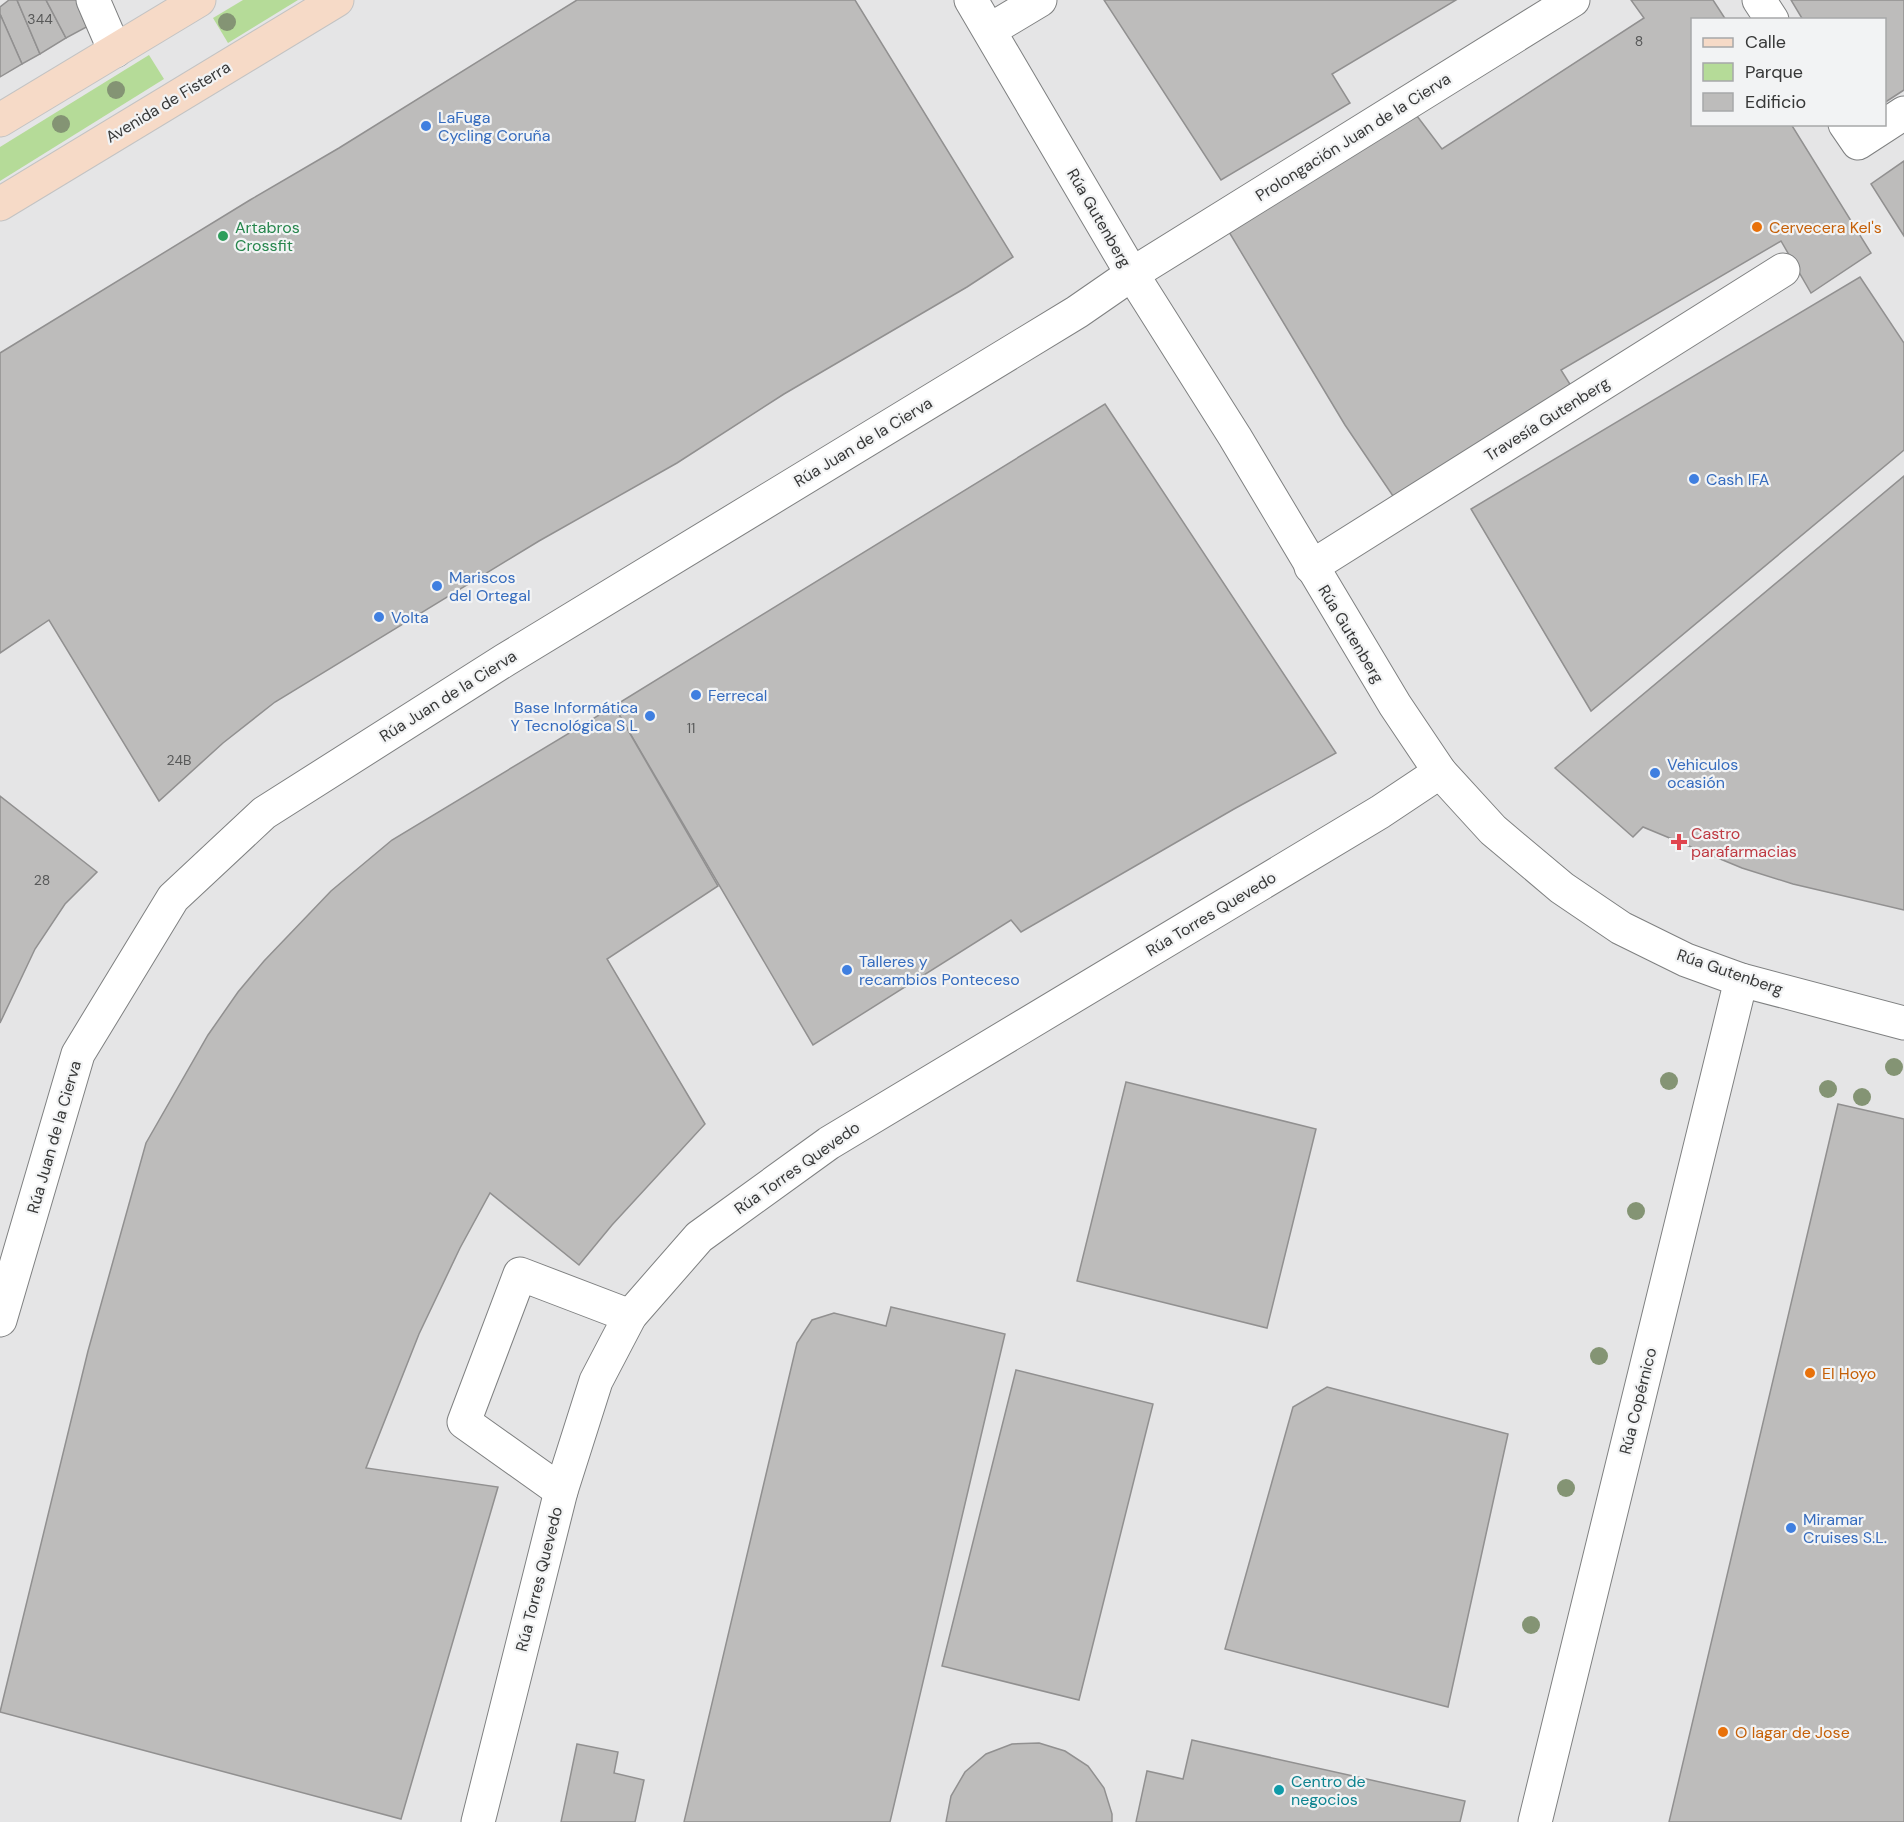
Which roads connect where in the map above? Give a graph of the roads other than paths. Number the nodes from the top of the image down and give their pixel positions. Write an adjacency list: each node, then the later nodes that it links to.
1 (93, 0): 10 (street)
2 (199, 0): 10 (main road)
3 (337, 0): 16 (main road, Avenida de Fisterra)
4 (971, 0): 9 (street, Rúa Gutenberg)
5 (1040, 0): 9 (street)
6 (1574, 0): 18 (street, Prolongación Juan de la Cierva)
7 (1759, 0): 8 (street)
8 (1771, 18)
9 (990, 30): 18 (street, Rúa Gutenberg)
10 (115, 51): 12 (main road)
11 (1904, 113): 13 (street)
12 (0, 120)
13 (1886, 125)
14 (1846, 126): 15 (street)
15 (1884, 126)
16 (0, 204)
17 (1783, 270): 19 (street, Travesía Gutenberg)
18 (1132, 274): 19 (street, Rúa Gutenberg); 24 (street, Rúa Juan de la Cierva)
19 (1311, 567): 20 (street, Rúa Gutenberg)
20 (1440, 772): 21 (street, Rúa Gutenberg); 23 (street, Rúa Torres Quevedo)
21 (1741, 980): 22 (street, Rúa Gutenberg); 27 (street, Rúa Copérnico)
22 (1904, 1023)
23 (630, 1316): 25 (street, Rúa Torres Quevedo); 25 (street)
24 (0, 1320)
25 (561, 1491): 26 (street, Rúa Torres Quevedo)
26 (478, 1822)
27 (1535, 1822)

